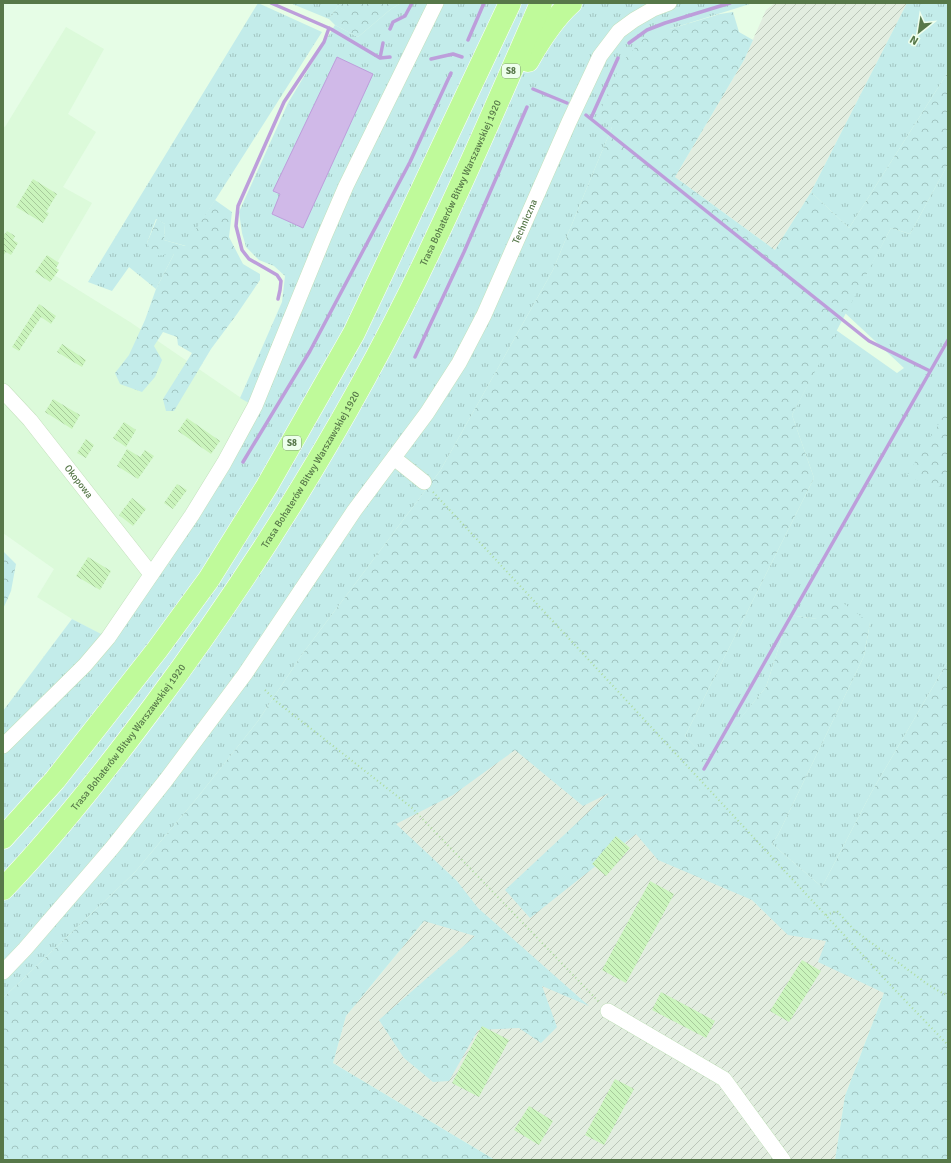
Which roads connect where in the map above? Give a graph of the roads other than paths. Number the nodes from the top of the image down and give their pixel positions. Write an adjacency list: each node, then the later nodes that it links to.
1 (436, 3): 10 (street)
2 (510, 3): 12 (highway, S8)
3 (541, 3): 6 (highway, Trasa Bohaterów Bitwy Warszawskiej 1920 / S8)
4 (571, 3): 6 (highway)
5 (669, 3): 8 (street, Techniczna)
6 (481, 139): 13 (highway, Trasa Bohaterów Bitwy Warszawskiej 1920 / S8)
7 (3, 391): 10 (street, Okopowa)
8 (394, 458): 9 (street); 14 (street, Techniczna)
9 (424, 482)
10 (151, 574): 11 (street)
11 (3, 746)
12 (3, 838)
13 (3, 889)
14 (3, 972)
15 (608, 1011): 16 (street)
16 (783, 1160)

